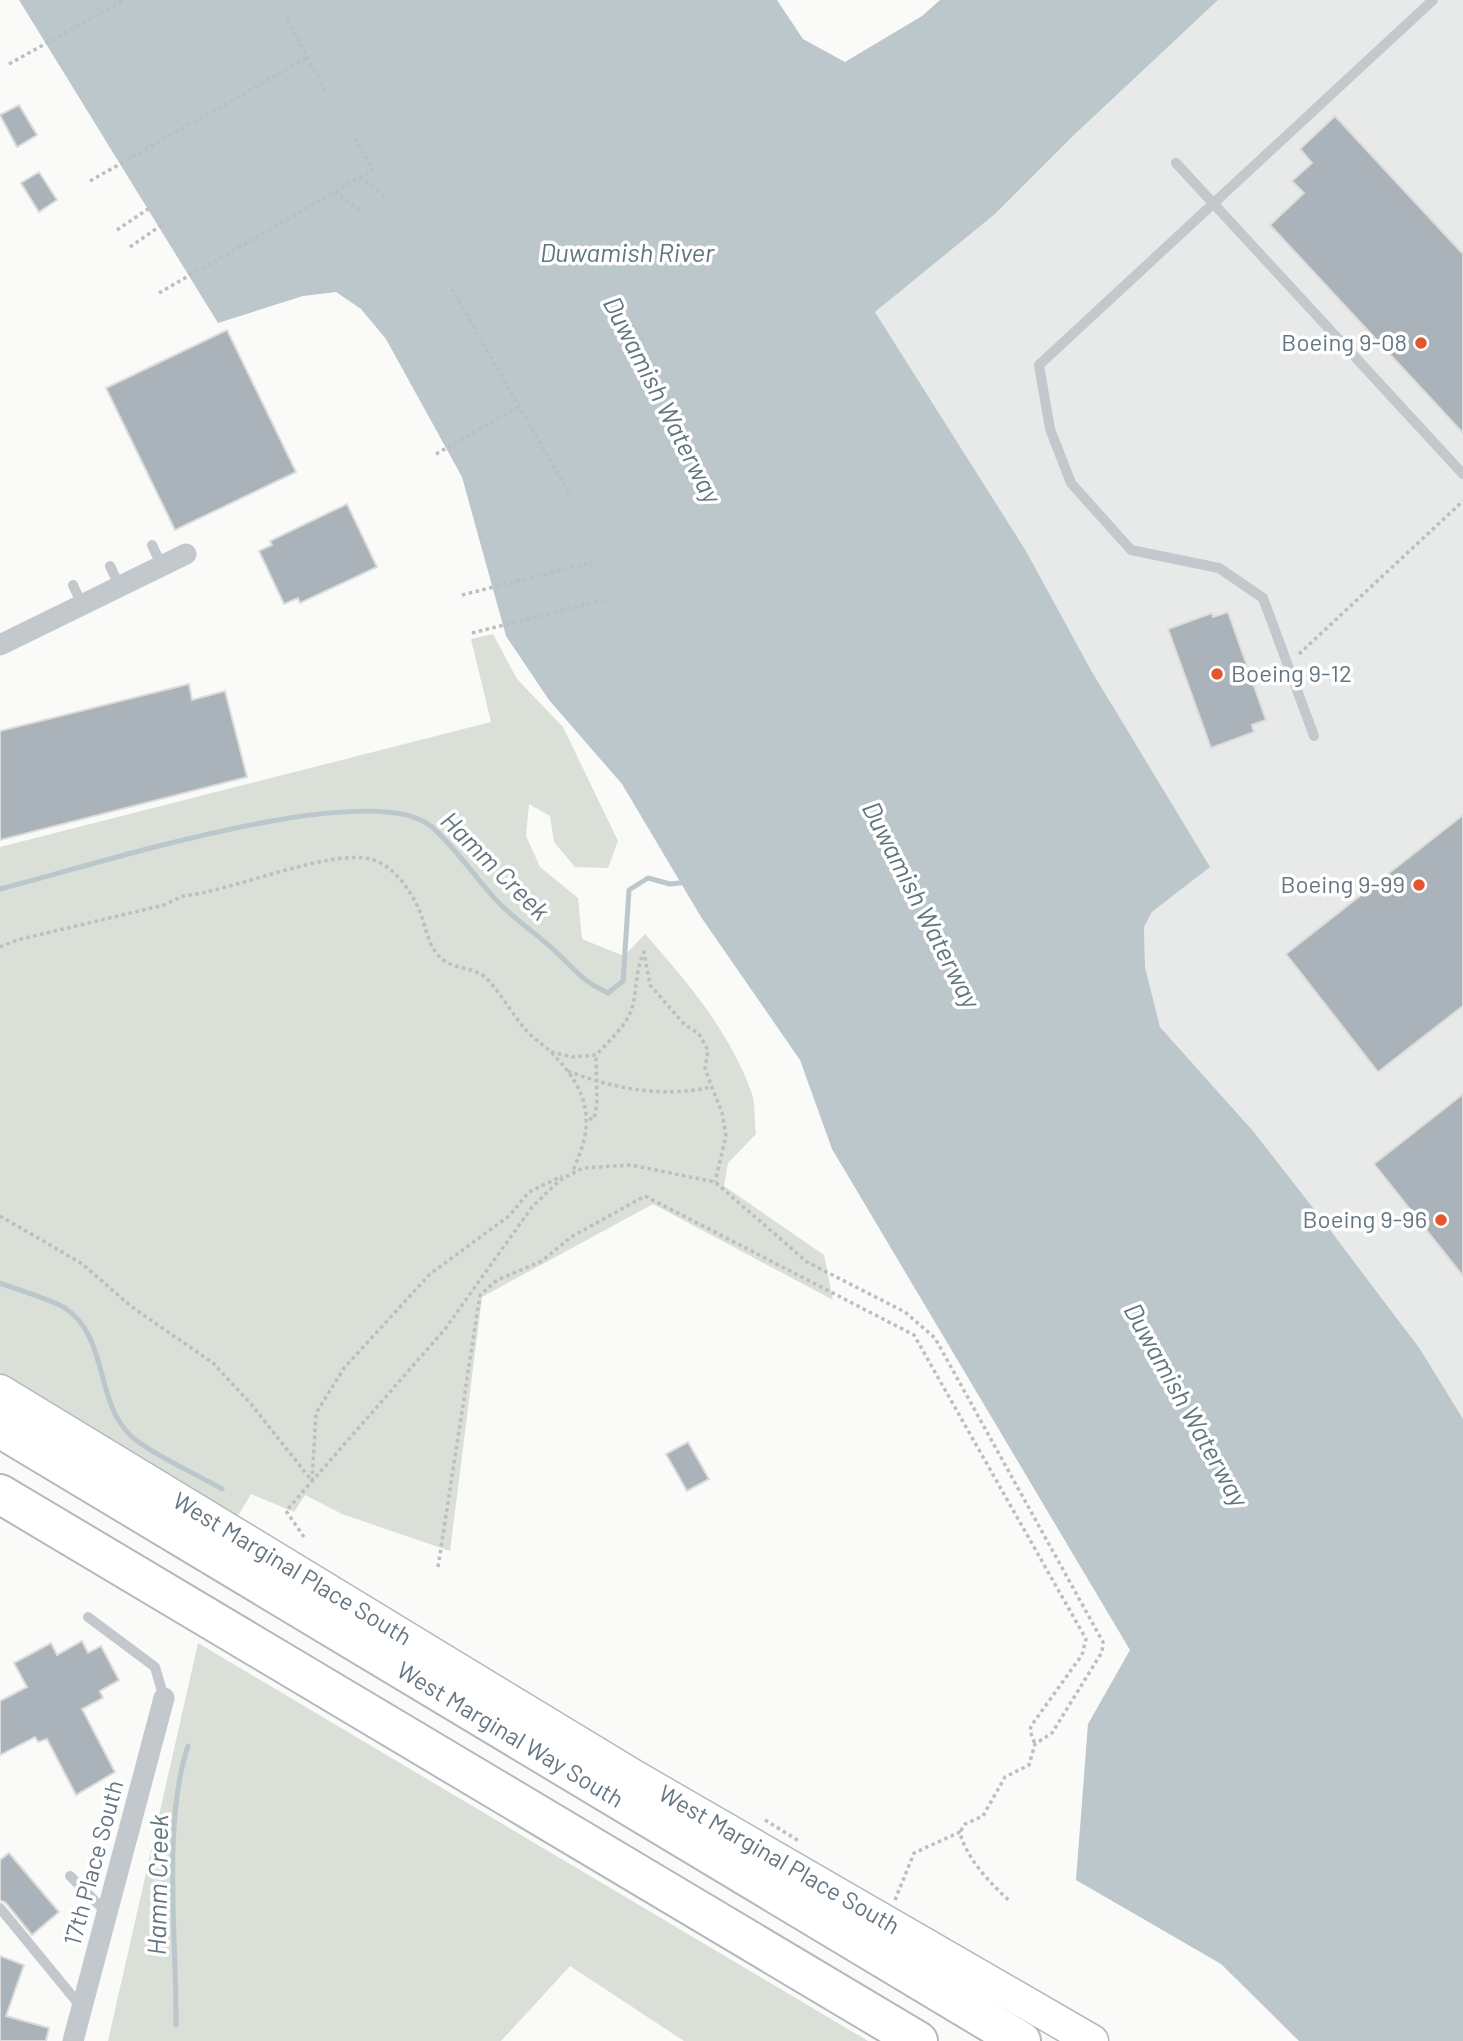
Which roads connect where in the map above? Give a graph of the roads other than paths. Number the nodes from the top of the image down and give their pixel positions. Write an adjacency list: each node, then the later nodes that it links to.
1 (1433, 0): 3 (lane)
2 (1176, 163): 3 (lane)
3 (1213, 203): 4 (lane); 13 (lane)
4 (1463, 474)
5 (152, 545): 8 (lane)
6 (186, 554): 8 (street)
7 (110, 566): 10 (lane)
8 (162, 566): 10 (street)
9 (73, 585): 11 (lane)
10 (120, 587): 11 (street)
11 (82, 605): 12 (street)
12 (0, 645)
13 (1314, 737)
14 (0, 1391): 26 (street, West Marginal Place South)
15 (0, 1428): 25 (highway, West Marginal Way South)
16 (0, 1494): 24 (highway)
17 (88, 1617): 18 (lane)
18 (164, 1698): 21 (street, 17th Place South)
19 (70, 1876): 21 (lane)
20 (0, 1908): 22 (lane)
21 (108, 1914): 22 (street, 17th Place South)
22 (82, 2008): 23 (street, 17th Place South)
23 (73, 2041)
24 (918, 2041)
25 (1021, 2041)
26 (1092, 2041)

